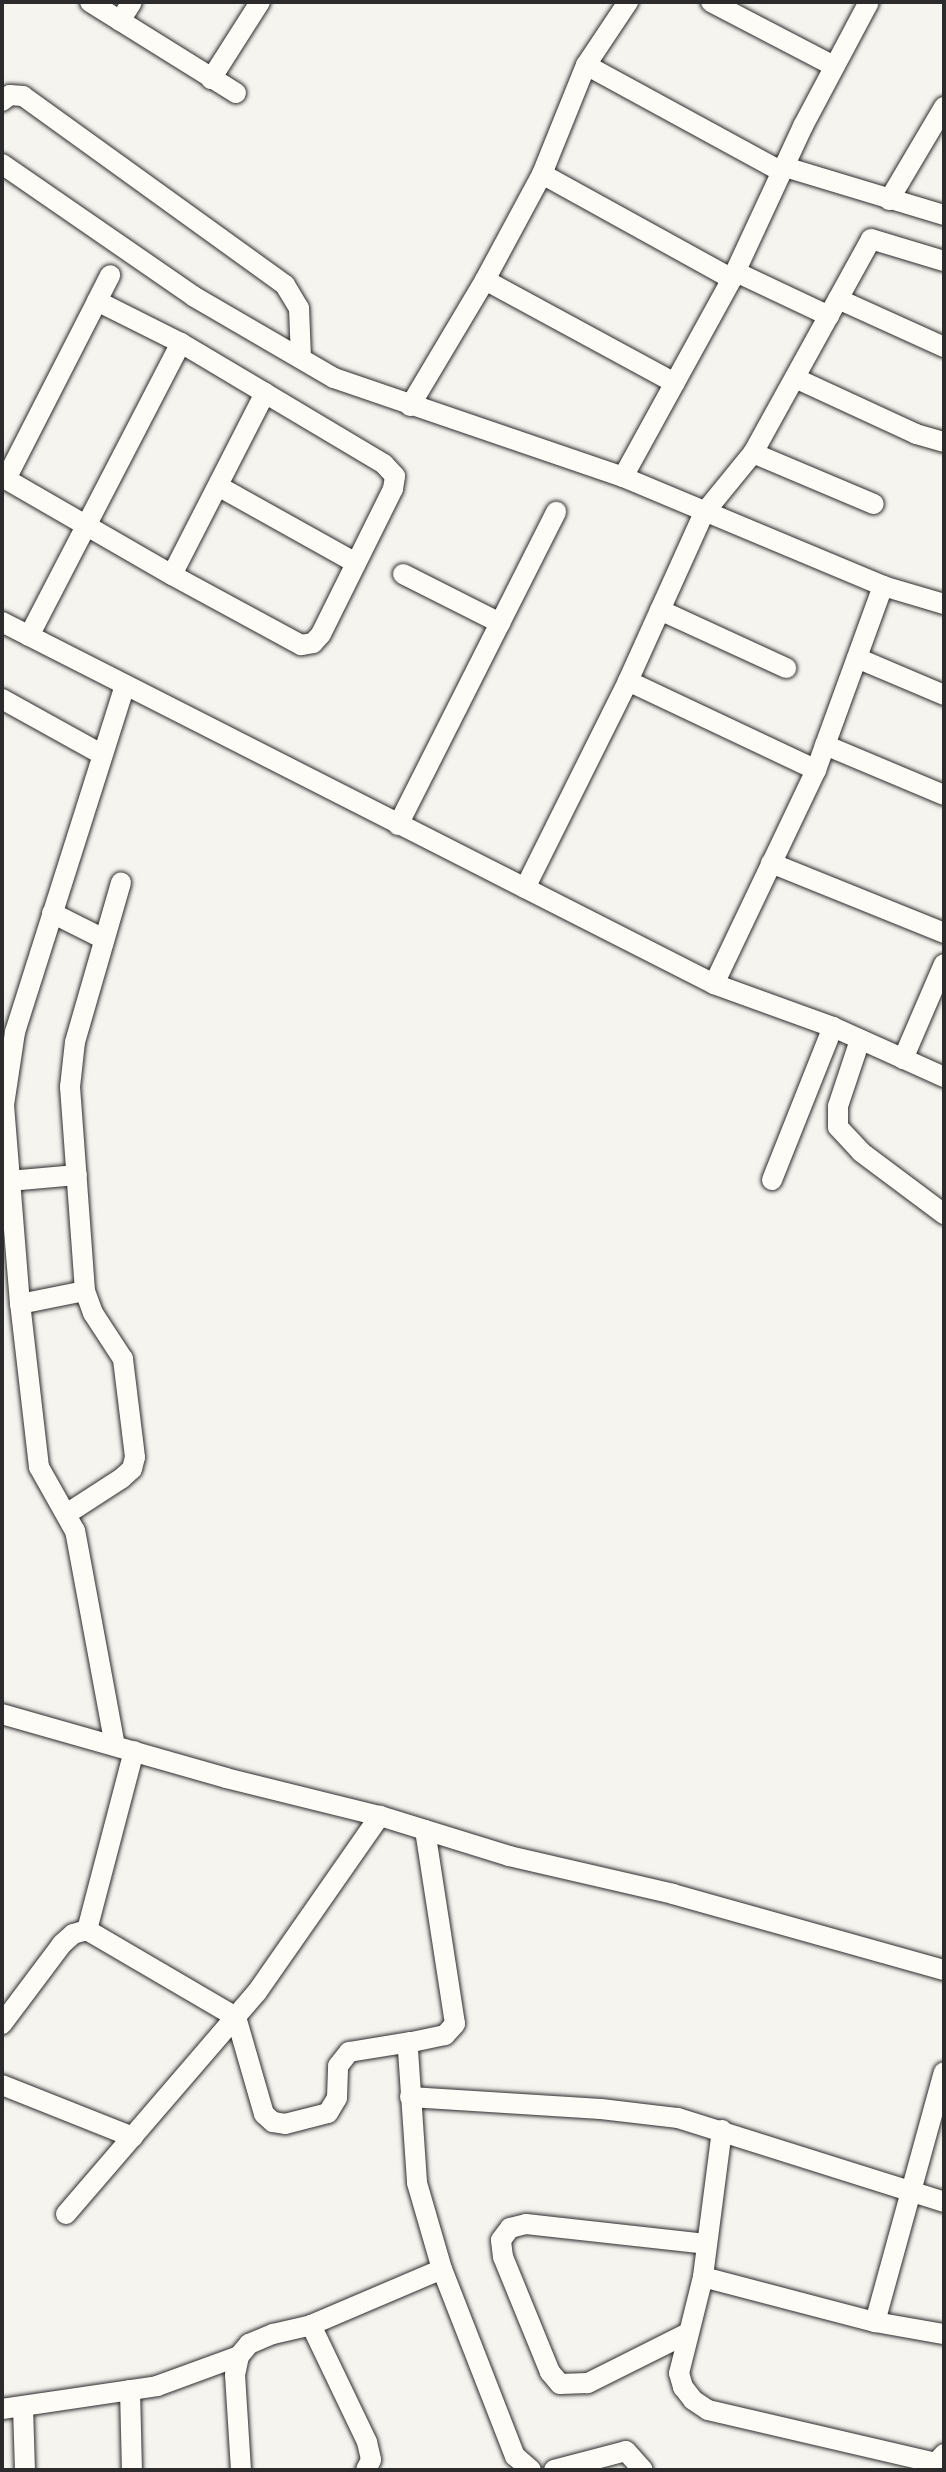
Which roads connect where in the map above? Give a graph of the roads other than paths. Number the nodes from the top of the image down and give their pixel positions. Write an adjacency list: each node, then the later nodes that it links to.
1 (90, 2): 7 (street)
2 (132, 2): 7 (street)
3 (260, 2): 10 (street)
4 (628, 2): 8 (street)
5 (711, 2): 9 (street)
6 (869, 2): 9 (street)
7 (120, 21): 10 (street)
8 (586, 65): 15 (street); 16 (street)
9 (834, 66): 15 (street)
10 (211, 79): 11 (street)
11 (236, 93)
12 (2, 101): 27 (street)
13 (944, 107): 17 (street)
14 (2, 164): 27 (street)
15 (783, 170): 17 (street); 21 (street)
16 (542, 174): 21 (street); 22 (street)
17 (889, 200): 18 (street)
18 (944, 215)
19 (944, 261): 24 (street)
20 (110, 275): 23 (street)
21 (734, 276): 24 (street); 29 (street)
22 (485, 280): 29 (street); 31 (street)
23 (97, 301): 25 (street); 39 (street)
24 (834, 308): 26 (street); 28 (street)
25 (181, 343): 30 (street); 39 (street)
26 (944, 347)
27 (301, 358): 31 (street)
28 (795, 378): 32 (street); 33 (street)
29 (675, 383): 34 (street)
30 (265, 393): 35 (street); 40 (street)
31 (410, 406): 34 (street)
32 (944, 442)
33 (753, 453): 36 (street); 38 (street)
34 (623, 477): 38 (street)
35 (218, 486): 40 (street); 42 (street)
36 (874, 504)
37 (556, 512): 47 (street)
38 (704, 513): 43 (street); 45 (street)
39 (86, 524): 42 (street); 48 (street)
40 (356, 563): 42 (street)
41 (403, 574): 47 (street)
42 (172, 575)
43 (883, 586): 44 (street); 49 (street)
44 (944, 604)
45 (660, 610): 50 (street); 51 (street)
46 (2, 622): 48 (street)
47 (500, 623): 59 (street)
48 (29, 636): 52 (street)
49 (857, 658): 53 (street); 55 (street)
50 (786, 668)
51 (628, 681): 57 (street); 62 (street)
52 (125, 685): 56 (street); 59 (street)
53 (944, 695)
54 (3, 701): 56 (street)
55 (825, 745): 57 (street); 58 (street)
56 (103, 755): 63 (street)
57 (816, 770): 60 (street)
58 (944, 795)
59 (398, 825): 62 (street)
60 (771, 863): 64 (street); 67 (street)
61 (121, 883): 65 (street)
62 (525, 888): 67 (street)
63 (52, 913): 65 (street); 74 (street)
64 (944, 933)
65 (104, 939): 72 (street)
66 (944, 964): 70 (street)
67 (714, 984): 68 (street)
68 (833, 1027): 69 (street); 73 (street)
69 (860, 1040): 70 (street); 75 (street)
70 (903, 1059): 71 (street)
71 (944, 1077)
72 (77, 1175): 74 (street); 76 (street)
73 (772, 1180)
74 (9, 1181): 77 (street)
75 (944, 1214)
76 (85, 1291): 77 (street); 78 (street)
77 (20, 1304): 78 (street)
78 (68, 1513): 80 (street)
79 (2, 1714): 80 (street)
80 (124, 1748): 81 (street); 83 (street)
81 (380, 1816): 82 (street); 85 (street)
82 (425, 1830): 84 (street); 87 (street)
83 (87, 1930): 85 (street); 86 (street)
84 (944, 1970)
85 (236, 2017): 87 (street); 92 (street)
86 (2, 2024)
87 (411, 2042): 90 (street)
88 (944, 2072): 93 (street)
89 (2, 2085): 92 (street)
90 (410, 2097): 91 (street); 97 (street)
91 (722, 2130): 93 (street); 96 (street)
92 (133, 2137): 95 (street)
93 (911, 2192): 94 (street); 99 (street)
94 (944, 2202)
95 (66, 2214)
96 (706, 2244): 98 (street); 101 (street)
97 (442, 2269): 100 (street); 107 (street)
98 (703, 2277): 99 (street); 101 (street)
99 (875, 2322): 102 (street)
100 (311, 2325): 103 (street); 111 (street)
101 (688, 2333): 106 (street)
102 (944, 2334)
103 (239, 2356): 104 (street); 110 (street)
104 (130, 2390): 105 (street); 109 (street)
105 (12, 2408): 108 (street)
106 (944, 2454)
107 (524, 2469)
108 (25, 2470)
109 (132, 2470)
110 (241, 2470)
111 (366, 2470)
112 (554, 2470): 113 (street)
113 (643, 2470)

